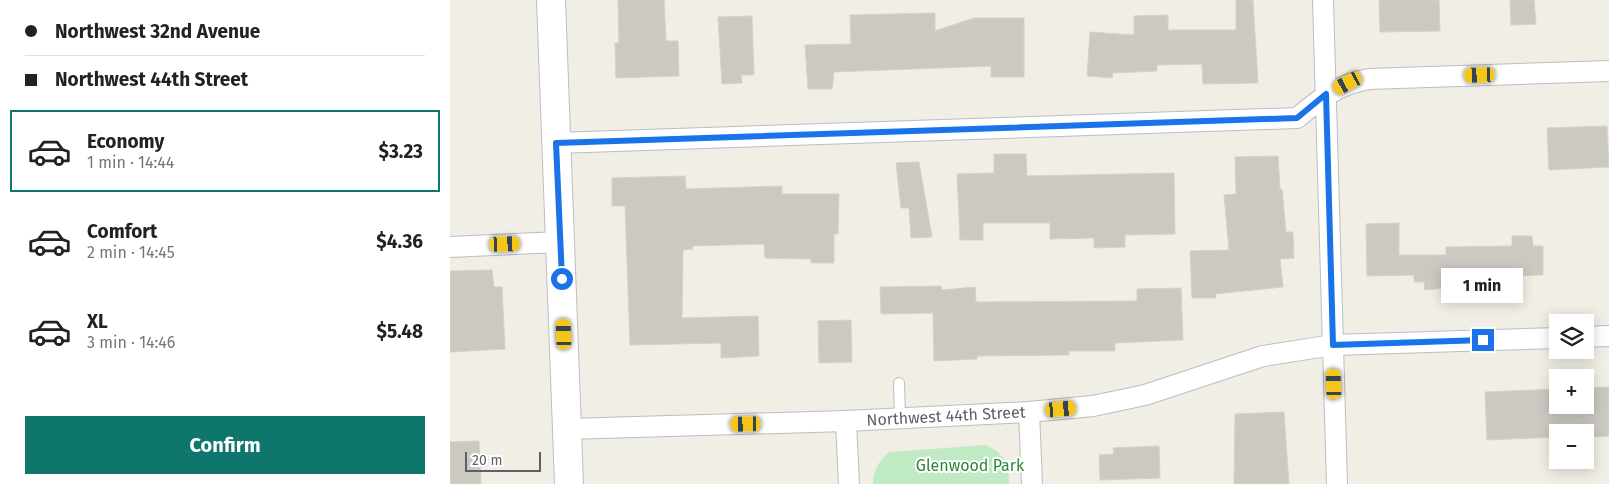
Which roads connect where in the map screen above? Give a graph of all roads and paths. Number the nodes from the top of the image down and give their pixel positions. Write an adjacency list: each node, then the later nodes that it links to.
1 (551, 0): 5 (main road)
2 (1323, 0): 4 (street)
3 (1609, 71): 4 (street)
4 (1326, 94): 5 (street); 11 (street)
5 (556, 143): 6 (main road)
6 (560, 242): 7 (street); 16 (main road)
7 (450, 246)
8 (1609, 336): 9 (street)
9 (1594, 337)
10 (1549, 338): 11 (street, Northwest 44th Street)
11 (1333, 345): 13 (street, Northwest 44th Street); 20 (street)
12 (899, 384): 14 (lane)
13 (1029, 412): 14 (street, Northwest 44th Street); 19 (street)
14 (900, 418): 15 (street, Northwest 44th Street)
15 (846, 421): 16 (street, Northwest 44th Street); 18 (street)
16 (567, 428): 17 (main road)
17 (569, 484)
18 (849, 484)
19 (1032, 484)
20 (1337, 484)

